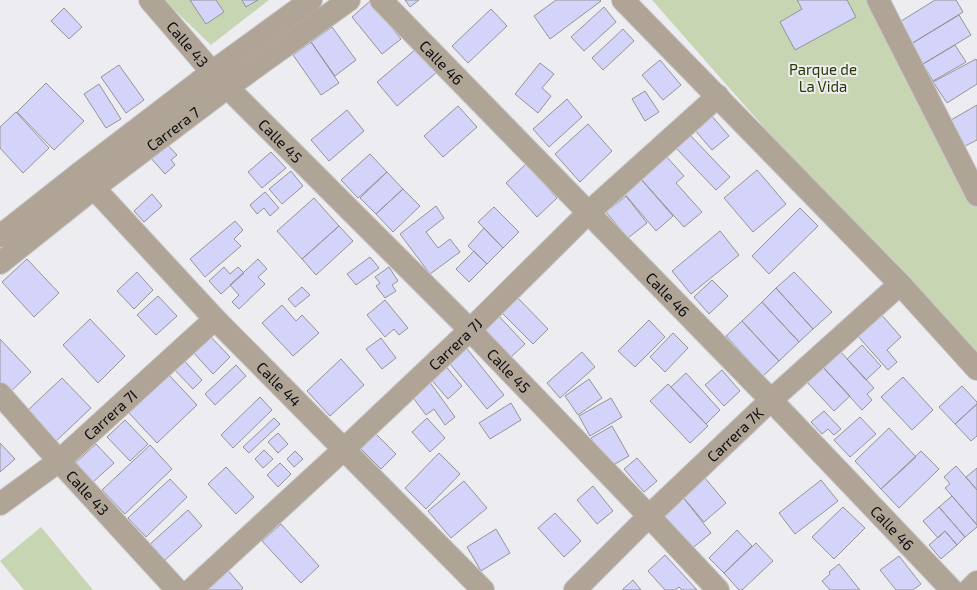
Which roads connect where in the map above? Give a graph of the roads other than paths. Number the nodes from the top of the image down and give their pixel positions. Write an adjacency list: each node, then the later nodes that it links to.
1 (150, 0): 7 (street, Calle 43)
2 (311, 0): 7 (street, Carrera 7)
3 (349, 0): 8 (street, Carrera 7)
4 (381, 0): 12 (street, Calle 46)
5 (624, 0): 9 (street)
6 (878, 0): 11 (street)
7 (212, 72): 8 (street, Calle 43); 10 (street, Carrera 7)
8 (228, 87): 10 (street, Carrera 7); 17 (street, Calle 45)
9 (718, 96): 12 (street, Carrera 7J); 15 (street)
10 (87, 180): 13 (street, Carrera 7); 14 (street, Carrera 7); 16 (street, Calle 44)
11 (977, 195)
12 (588, 213): 17 (street, Carrera 7J); 20 (street, Calle 46)
13 (0, 236)
14 (3, 254)
15 (900, 284): 18 (street); 20 (street, Carrera 7K)
16 (215, 319): 21 (street, Calle 44); 22 (street, Carrera 7I)
17 (470, 330): 21 (street, Carrera 7J); 24 (street, Calle 45)
18 (977, 369)
19 (0, 394): 22 (street, Calle 43)
20 (771, 400): 24 (street, Carrera 7K); 31 (street, Calle 46)
21 (343, 450): 27 (street, Carrera 7J); 28 (street, Calle 44)
22 (59, 461): 23 (street, Carrera 7I); 26 (street, Calle 43)
23 (0, 504)
24 (649, 516): 29 (street, Carrera 7K); 30 (street, Calle 45)
25 (977, 582): 32 (street)
26 (178, 590)
27 (191, 590)
28 (482, 590)
29 (575, 590)
30 (718, 590)
31 (952, 590)
32 (969, 590)

